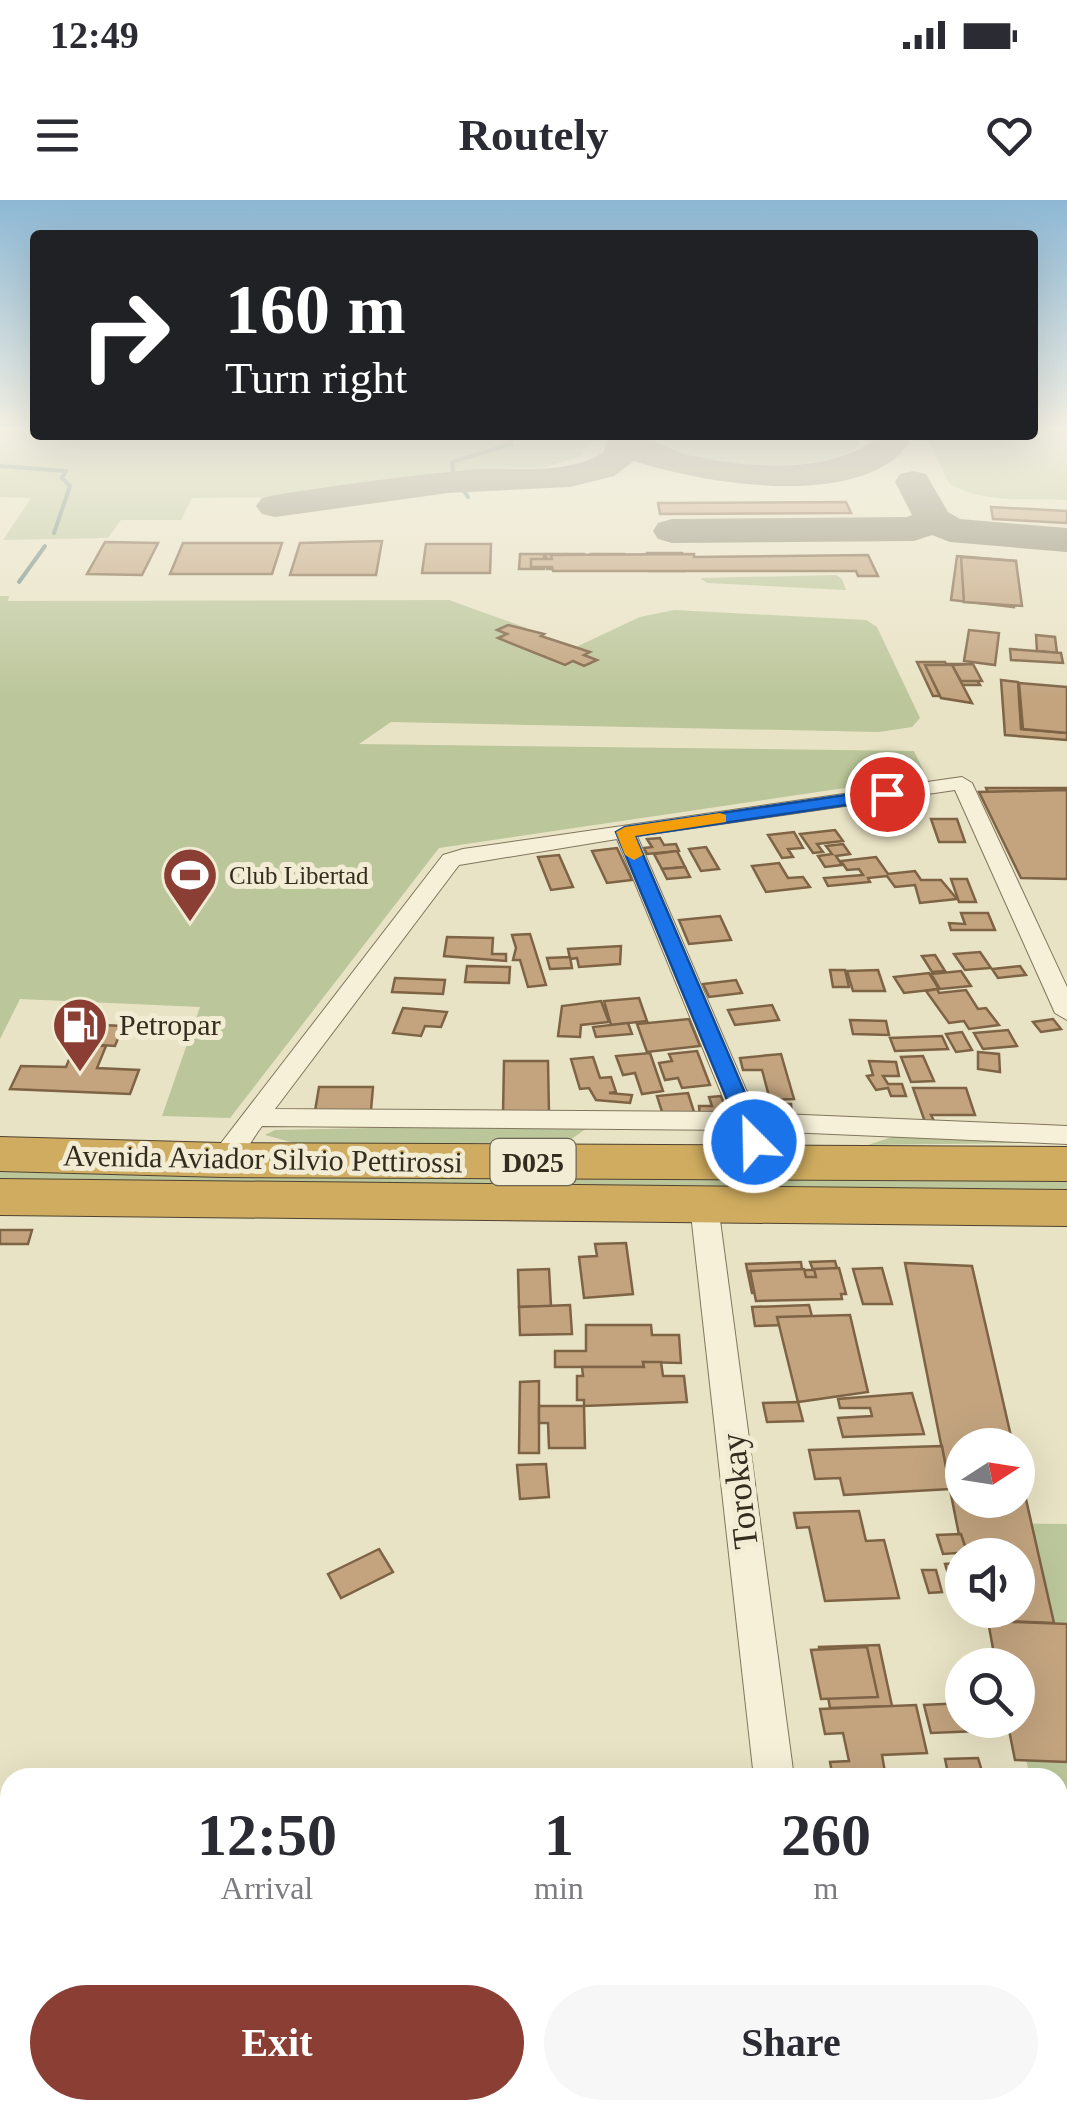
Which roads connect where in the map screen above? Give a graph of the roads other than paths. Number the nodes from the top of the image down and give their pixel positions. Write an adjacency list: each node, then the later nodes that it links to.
1 (625, 832): 2 (street); 3 (street); 5 (street)
2 (1067, 1014)
3 (256, 1117): 5 (street); 7 (street)
4 (1067, 1135): 5 (street)
5 (755, 1142): 7 (highway, Avenida Aviador Silvio Pettirossi / D025); 8 (highway, Avenida Aviador Silvio Pettirossi / D025)
6 (0, 1154): 7 (highway, Avenida Aviador Silvio Pettirossi / D025)
7 (222, 1160)
8 (1067, 1164)
9 (0, 1198): 10 (highway, Avenida Aviador Silvio Pettirossi / D025)
10 (704, 1205): 11 (highway, Avenida Aviador Silvio Pettirossi / D025); 12 (street, Torokay)
11 (1067, 1208)
12 (773, 1768)

